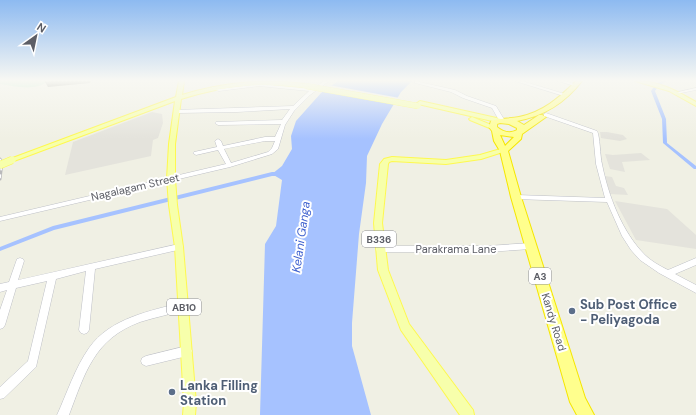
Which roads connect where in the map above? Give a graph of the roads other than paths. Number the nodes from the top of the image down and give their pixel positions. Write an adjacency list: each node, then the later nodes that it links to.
1 (169, 100): 23 (main road)
2 (173, 100): 23 (main road)
3 (179, 100): 11 (main road, AB10)
4 (303, 100): 10 (street)
5 (395, 100): 9 (main road, bridge)
6 (476, 100): 13 (street)
7 (560, 100): 13 (highway)
8 (566, 100): 12 (highway)
9 (419, 105): 13 (main road); 16 (main road)
10 (296, 107): 11 (street); 14 (street)
11 (177, 111): 26 (main road, AB10)
12 (546, 115): 17 (highway); 28 (street)
13 (503, 121): 16 (highway); 17 (highway)
14 (284, 122): 15 (street); 18 (street)
15 (218, 123)
16 (495, 129): 17 (highway); 21 (highway, Kandy Road / A3)
17 (520, 132): 21 (highway)
18 (277, 139): 20 (street); 25 (street, Nagalagam Street)
19 (218, 141): 20 (street)
20 (220, 149): 22 (street); 25 (street)
21 (504, 150): 27 (highway, Kandy Road / A3); 32 (main road, B336)
22 (196, 153)
23 (11, 159): 24 (main road, bridge)
24 (0, 163)
25 (230, 164): 26 (street, Nagalagam Street)
26 (171, 179): 29 (street, Nagalagam Street); 31 (main road, AB10)
27 (516, 196): 28 (street); 30 (highway, Kandy Road / A3)
28 (609, 200): 36 (street)
29 (0, 219)
30 (531, 246): 32 (street, Parakrama Lane); 48 (highway, Kandy Road / A3)
31 (179, 248): 35 (street); 41 (main road, AB10)
32 (380, 249): 52 (main road, B336)
33 (20, 261): 38 (street)
34 (696, 261): 36 (street)
35 (91, 268): 37 (street); 43 (street)
36 (668, 274): 40 (street)
37 (52, 276): 38 (street); 46 (street)
38 (13, 285): 39 (street); 42 (street)
39 (0, 288)
40 (696, 289)
41 (184, 306): 44 (main road, AB10); 49 (street)
42 (0, 325)
43 (84, 330)
44 (187, 351): 45 (street); 47 (main road, AB10)
45 (146, 361)
46 (0, 394)
47 (190, 404): 50 (main road, AB10); 51 (street)
48 (581, 411)
49 (63, 415)
50 (189, 415)
51 (194, 415)
52 (468, 415)

